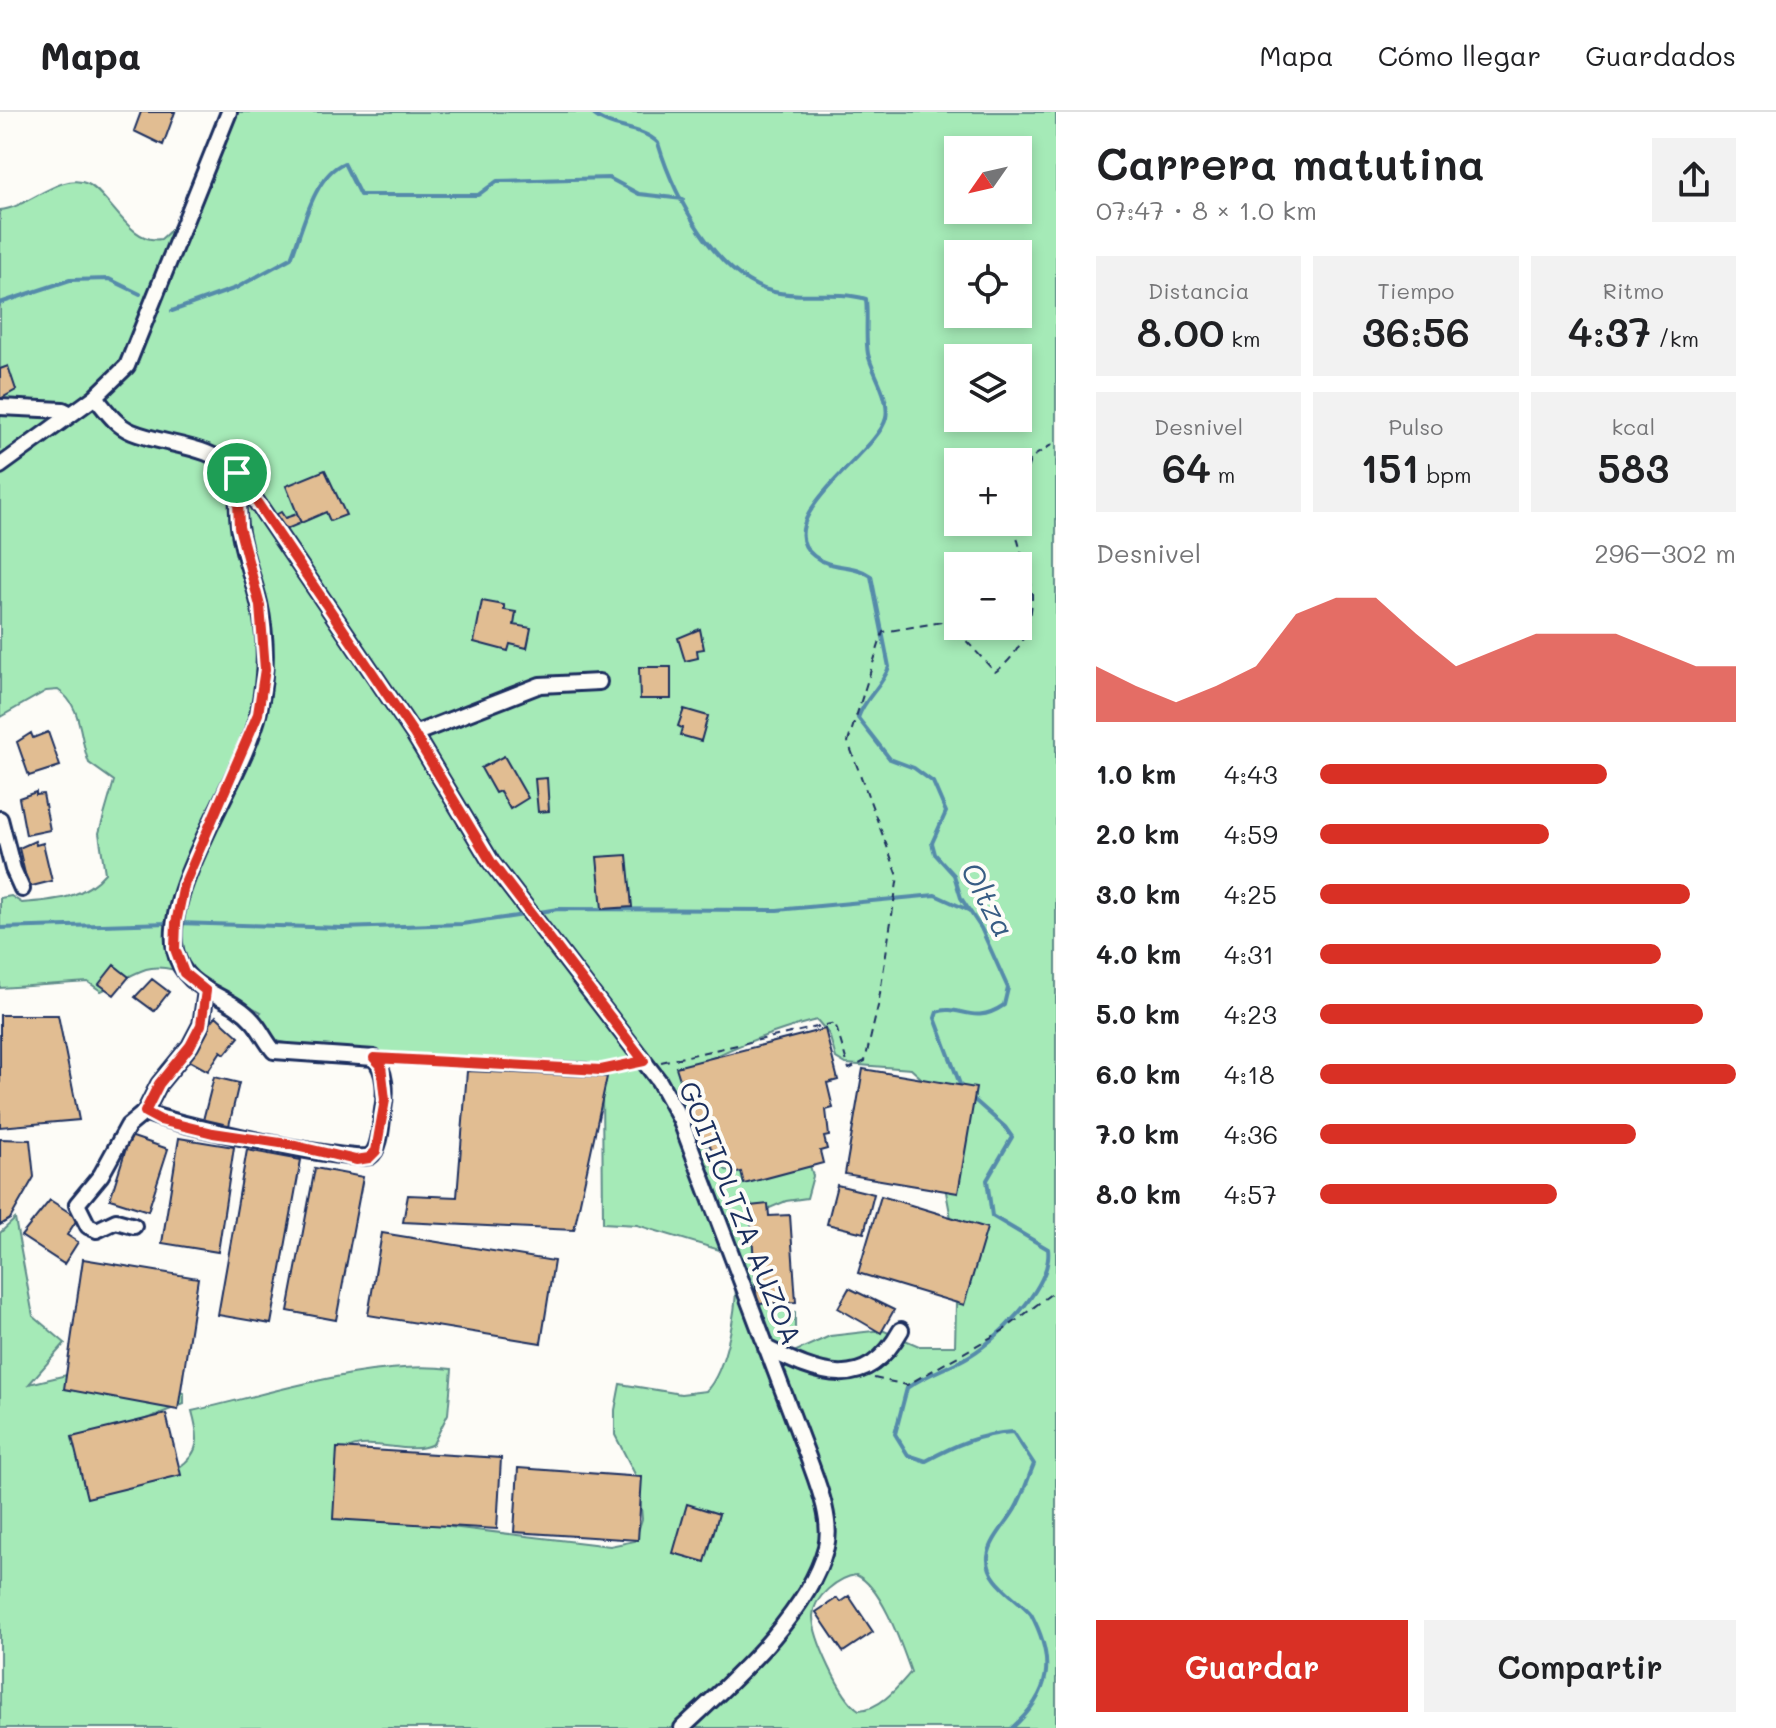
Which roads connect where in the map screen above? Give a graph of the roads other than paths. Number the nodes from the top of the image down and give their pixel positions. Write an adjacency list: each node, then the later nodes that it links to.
1 (229, 112): 2 (street)
2 (95, 397): 4 (street); 6 (street, GOITIOLTZA AUZOA)
3 (0, 407): 4 (street)
4 (71, 414): 5 (street)
5 (0, 466)
6 (237, 473): 8 (street, GOITIOLTZA AUZOA); 11 (street)
7 (599, 682): 8 (street)
8 (414, 734): 15 (street, GOITIOLTZA AUZOA)
9 (0, 819): 10 (street)
10 (22, 889)
11 (206, 991): 12 (street); 12 (street)
12 (145, 1112): 13 (street)
13 (134, 1226)
14 (901, 1330): 15 (street)
15 (766, 1348): 16 (street, GOITIOLTZA AUZOA)
16 (682, 1728)

